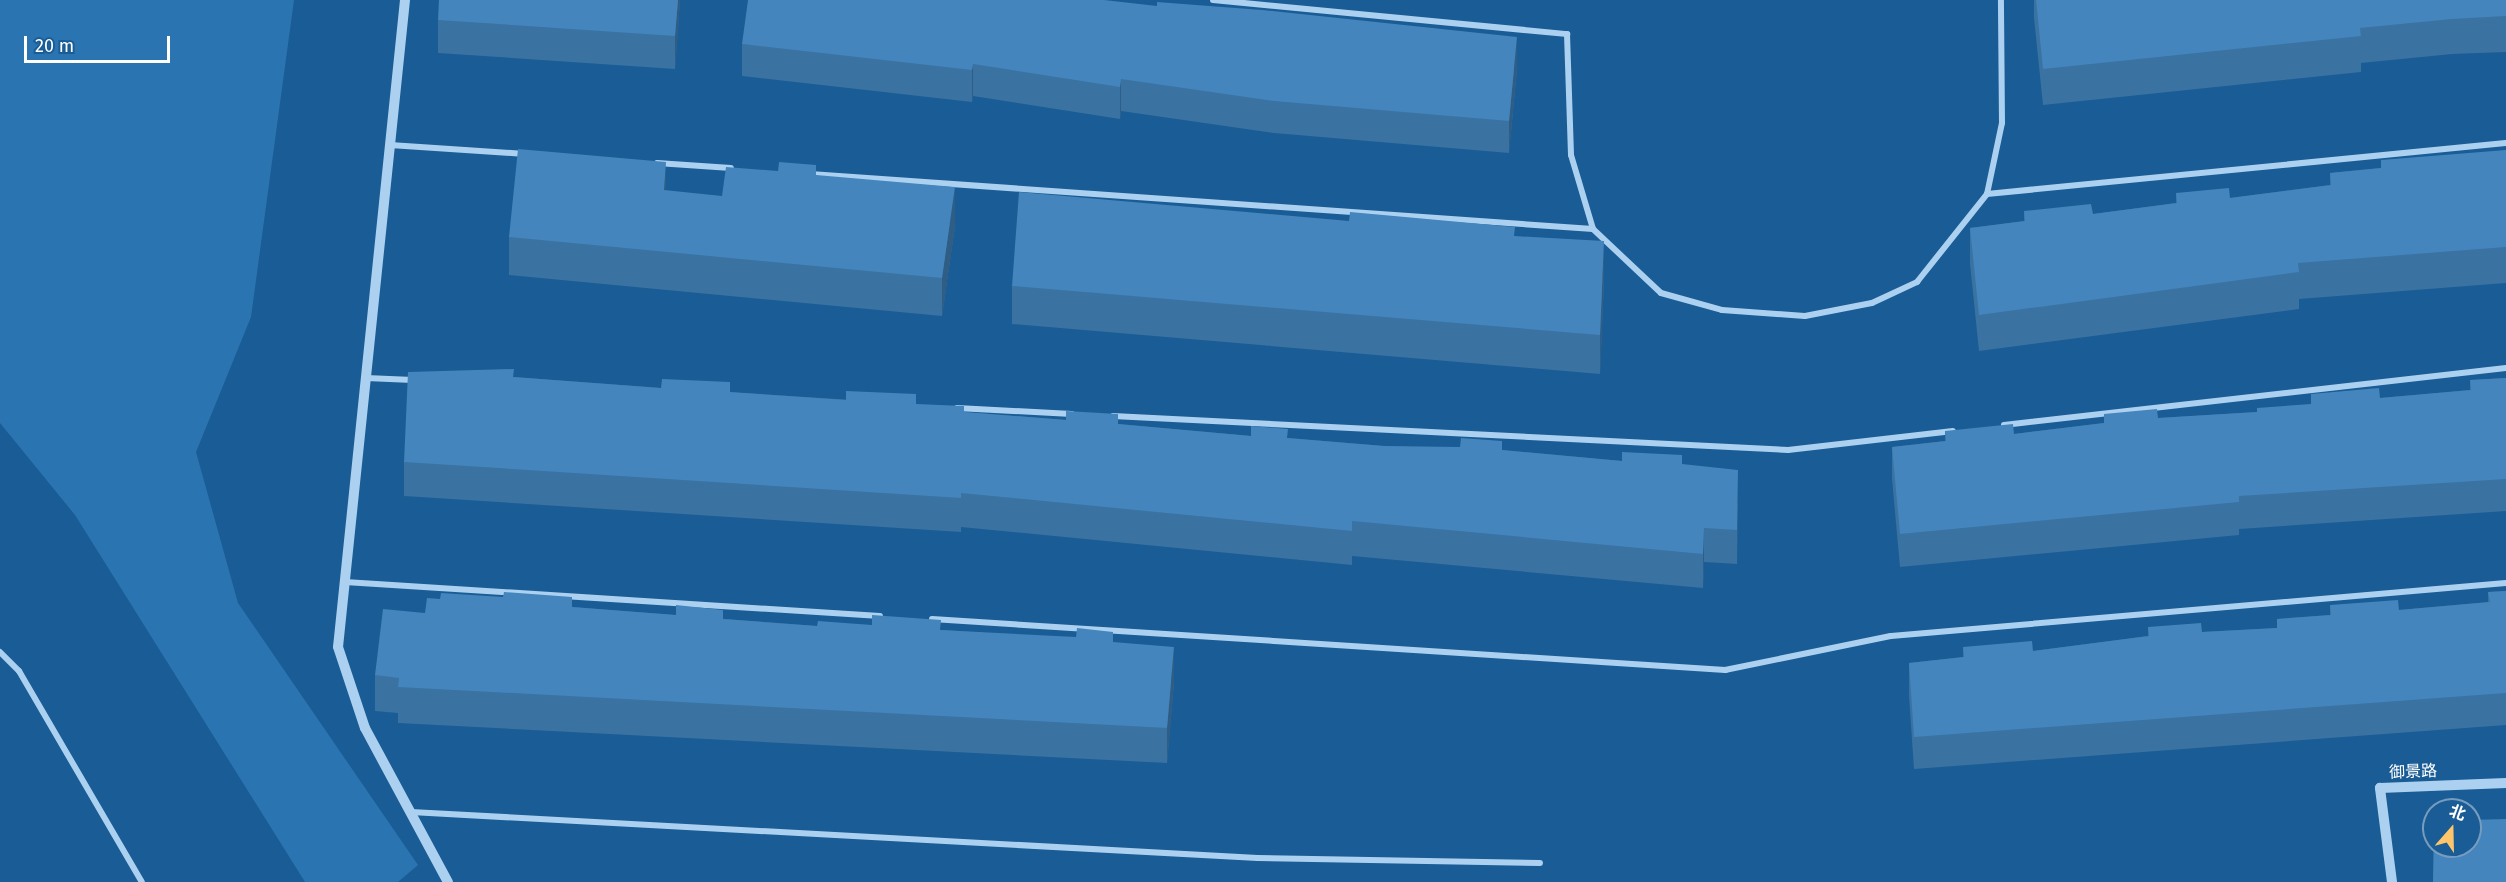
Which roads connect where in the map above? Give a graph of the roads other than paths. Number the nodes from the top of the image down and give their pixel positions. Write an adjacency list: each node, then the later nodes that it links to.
1 (405, 0): 5 (street)
2 (1213, 0): 11 (street)
3 (2001, 0): 10 (street)
4 (2506, 143): 10 (street)
5 (390, 145): 6 (street); 13 (street)
6 (533, 155)
7 (652, 163): 8 (street)
8 (736, 169)
9 (795, 173): 11 (street)
10 (1987, 194): 11 (street)
11 (1593, 229)
12 (2506, 368): 18 (street)
13 (366, 378): 14 (street); 20 (street)
14 (426, 381)
15 (952, 407): 16 (street)
16 (1083, 414)
17 (1107, 415): 19 (street)
18 (1988, 427)
19 (1965, 430)
20 (345, 582): 22 (street); 26 (street)
21 (2506, 583): 23 (street)
22 (892, 617)
23 (916, 618)
24 (0, 652): 28 (street)
25 (2506, 783): 30 (street, 御景路)
26 (410, 812): 27 (street); 29 (street)
27 (1540, 863)
28 (142, 882)
29 (448, 882)
30 (2392, 882)

